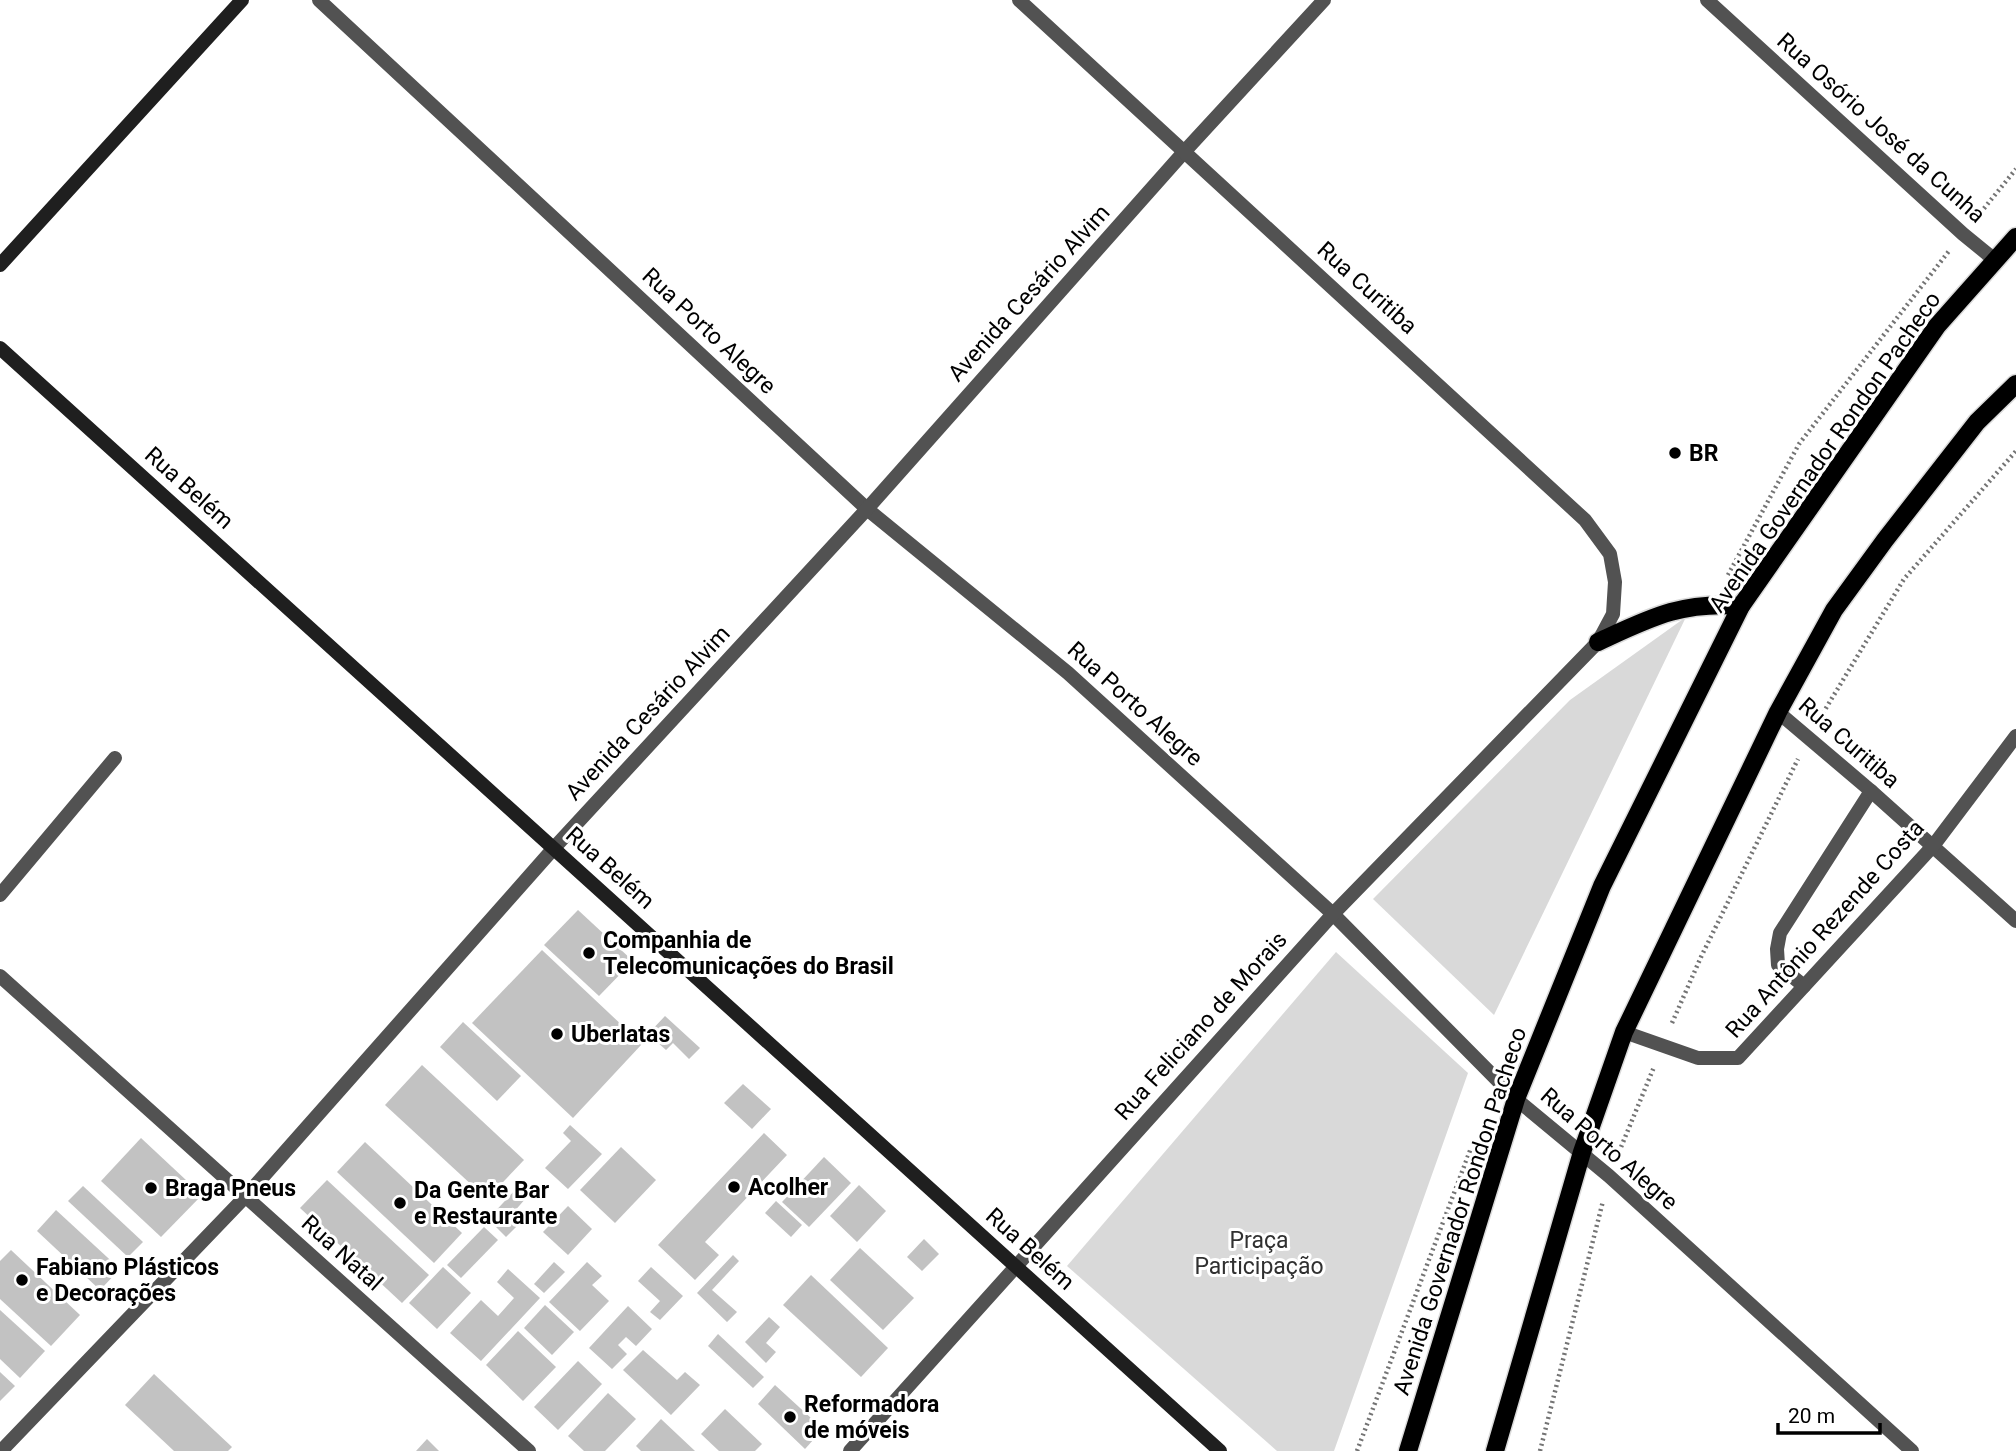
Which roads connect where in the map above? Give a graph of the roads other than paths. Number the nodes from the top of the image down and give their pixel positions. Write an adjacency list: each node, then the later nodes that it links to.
1 (242, 0): 9 (street)
2 (319, 0): 12 (street, Rua Porto Alegre)
3 (1018, 0): 6 (street, Rua Curitiba)
4 (1324, 0): 6 (street, Avenida Cesário Alvim)
5 (1707, 0): 8 (street, Rua Osório José da Cunha)
6 (1184, 152): 12 (street, Avenida Cesário Alvim); 14 (street, Rua Curitiba)
7 (2016, 237): 8 (main road, Avenida Governador Rondon Pacheco)
8 (1996, 261): 13 (main road, Avenida Governador Rondon Pacheco)
9 (0, 265)
10 (0, 348): 20 (street, Rua Belém)
11 (2016, 384): 15 (main road)
12 (867, 509): 20 (street, Avenida Cesário Alvim); 22 (street, Rua Porto Alegre)
13 (1741, 606): 14 (main road); 27 (main road, Avenida Governador Rondon Pacheco)
14 (1598, 642): 22 (street, Rua Feliciano de Morais)
15 (1778, 712): 18 (street, Rua Curitiba); 26 (main road)
16 (2016, 736): 19 (street, Rua Antônio Rezende Costa)
17 (115, 758): 21 (street)
18 (1871, 791): 19 (street, Rua Curitiba); 25 (street)
19 (1933, 846): 23 (street, Rua Curitiba); 25 (street, Rua Antônio Rezende Costa)
20 (554, 848): 29 (street, Avenida Cesário Alvim); 30 (street, Rua Belém)
21 (0, 895)
22 (1333, 914): 27 (street, Rua Porto Alegre); 30 (street, Rua Feliciano de Morais)
23 (2016, 921)
24 (0, 976): 29 (street, Rua Natal)
25 (1804, 986): 26 (street, Rua Antônio Rezende Costa)
26 (1624, 1032): 28 (main road)
27 (1517, 1100): 28 (street, Rua Porto Alegre); 35 (main road, Avenida Governador Rondon Pacheco)
28 (1582, 1152): 36 (main road); 37 (street, Rua Porto Alegre)
29 (245, 1197): 31 (street, Avenida Cesário Alvim); 32 (street, Rua Natal)
30 (1016, 1266): 33 (street, Rua Feliciano de Morais); 34 (street, Rua Belém)
31 (1, 1451)
32 (529, 1451)
33 (850, 1451)
34 (1220, 1451)
35 (1408, 1451)
36 (1494, 1451)
37 (1912, 1451)

